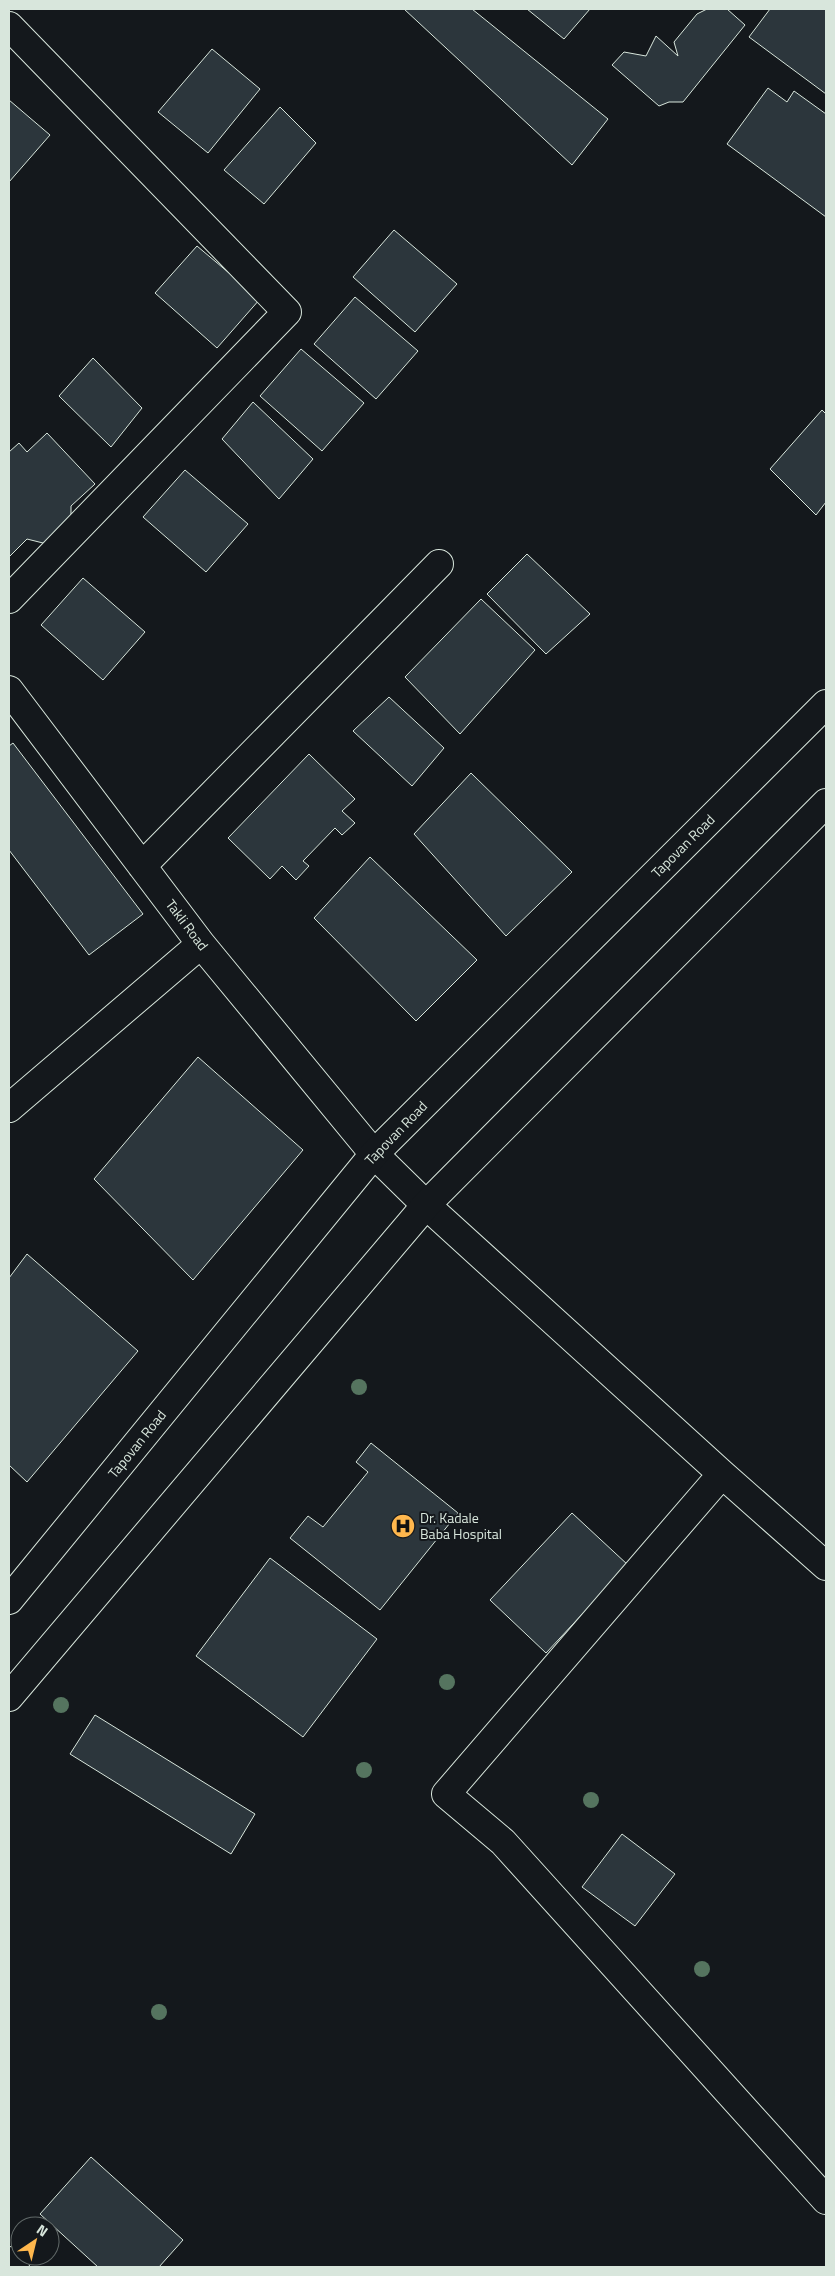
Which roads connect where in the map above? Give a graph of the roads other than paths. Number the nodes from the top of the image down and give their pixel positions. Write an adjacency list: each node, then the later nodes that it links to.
1 (9, 26): 3 (street)
2 (440, 564): 7 (street)
3 (9, 599)
4 (9, 690): 7 (street, Takli Road)
5 (826, 704): 10 (street, Tapovan Road)
6 (826, 803): 11 (street)
7 (142, 866): 8 (street, Takli Road)
8 (201, 944): 9 (street); 10 (street, Takli Road)
9 (9, 1108)
10 (374, 1154): 11 (street, Takli Road); 14 (street, Tapovan Road)
11 (426, 1205): 12 (street, Takli Road); 15 (street)
12 (722, 1474): 13 (street, Takli Road); 16 (street)
13 (826, 1566)
14 (9, 1600)
15 (9, 1697)
16 (826, 2200)
17 (9, 2261): 18 (street)
18 (15, 2267)

